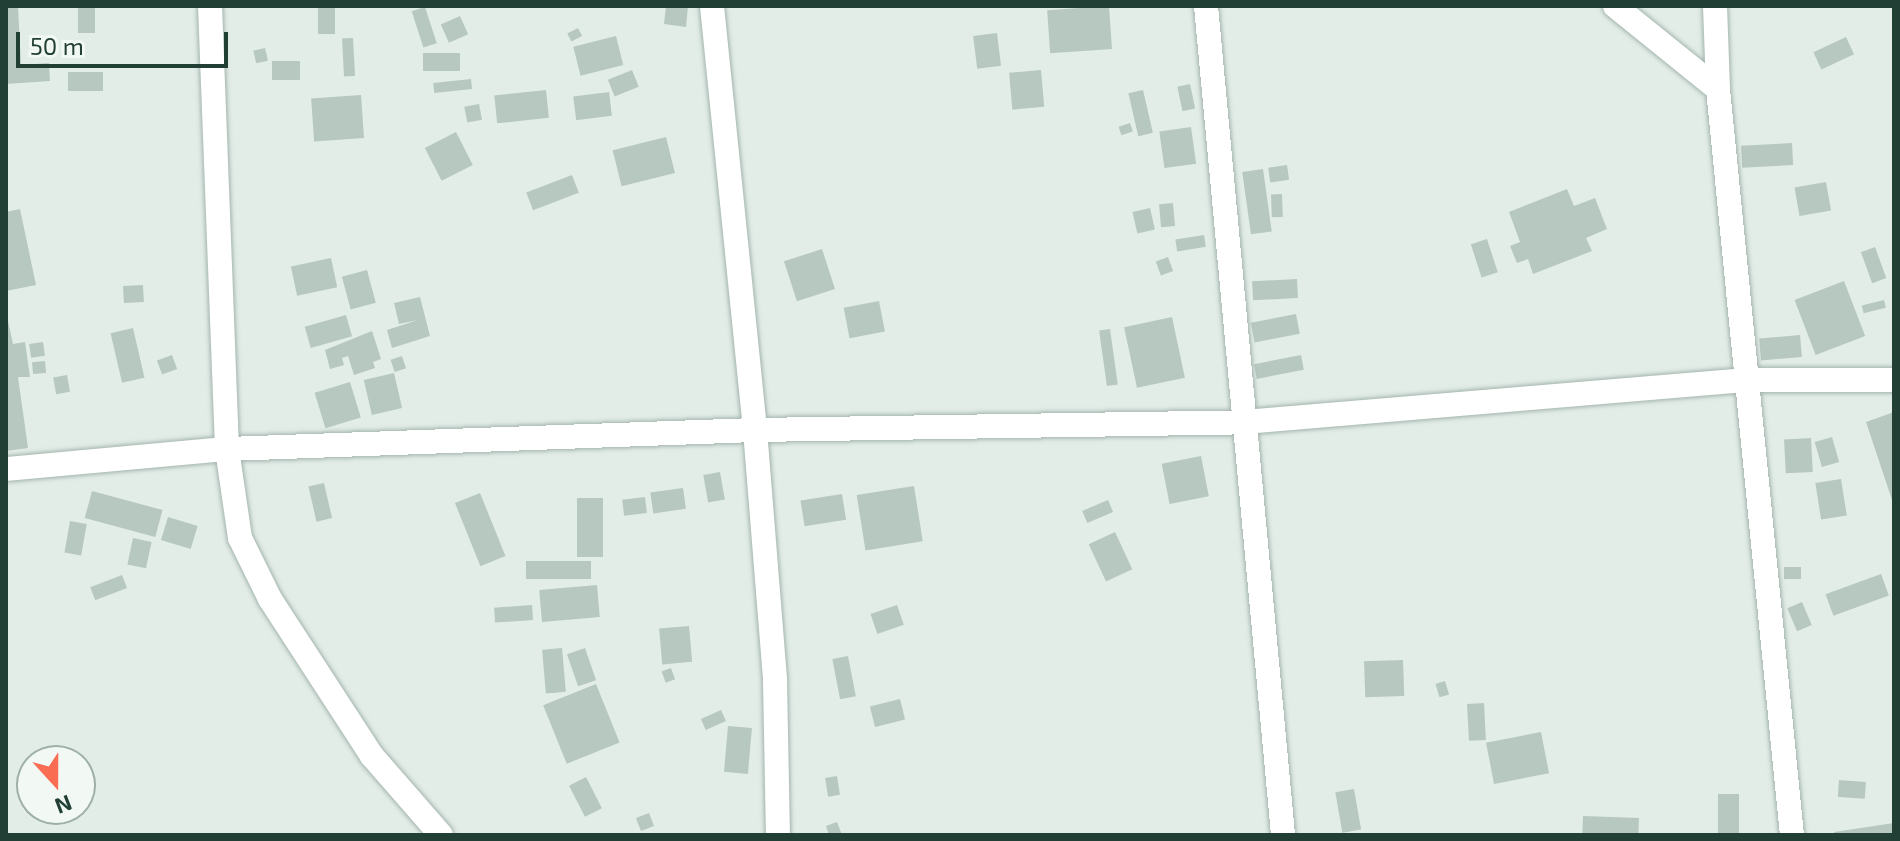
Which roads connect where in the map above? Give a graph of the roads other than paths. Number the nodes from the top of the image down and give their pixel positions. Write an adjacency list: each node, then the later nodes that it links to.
1 (210, 6): 11 (street)
2 (712, 6): 10 (street)
3 (1206, 6): 9 (street)
4 (1615, 6): 6 (street)
5 (1715, 6): 6 (street)
6 (1718, 89): 7 (street)
7 (1746, 380): 8 (street); 9 (street); 16 (street)
8 (1894, 380)
9 (1244, 422): 10 (street); 15 (street)
10 (755, 430): 11 (street); 14 (street)
11 (227, 449): 12 (street); 13 (street)
12 (6, 469)
13 (441, 835)
14 (778, 835)
15 (1283, 835)
16 (1792, 835)

